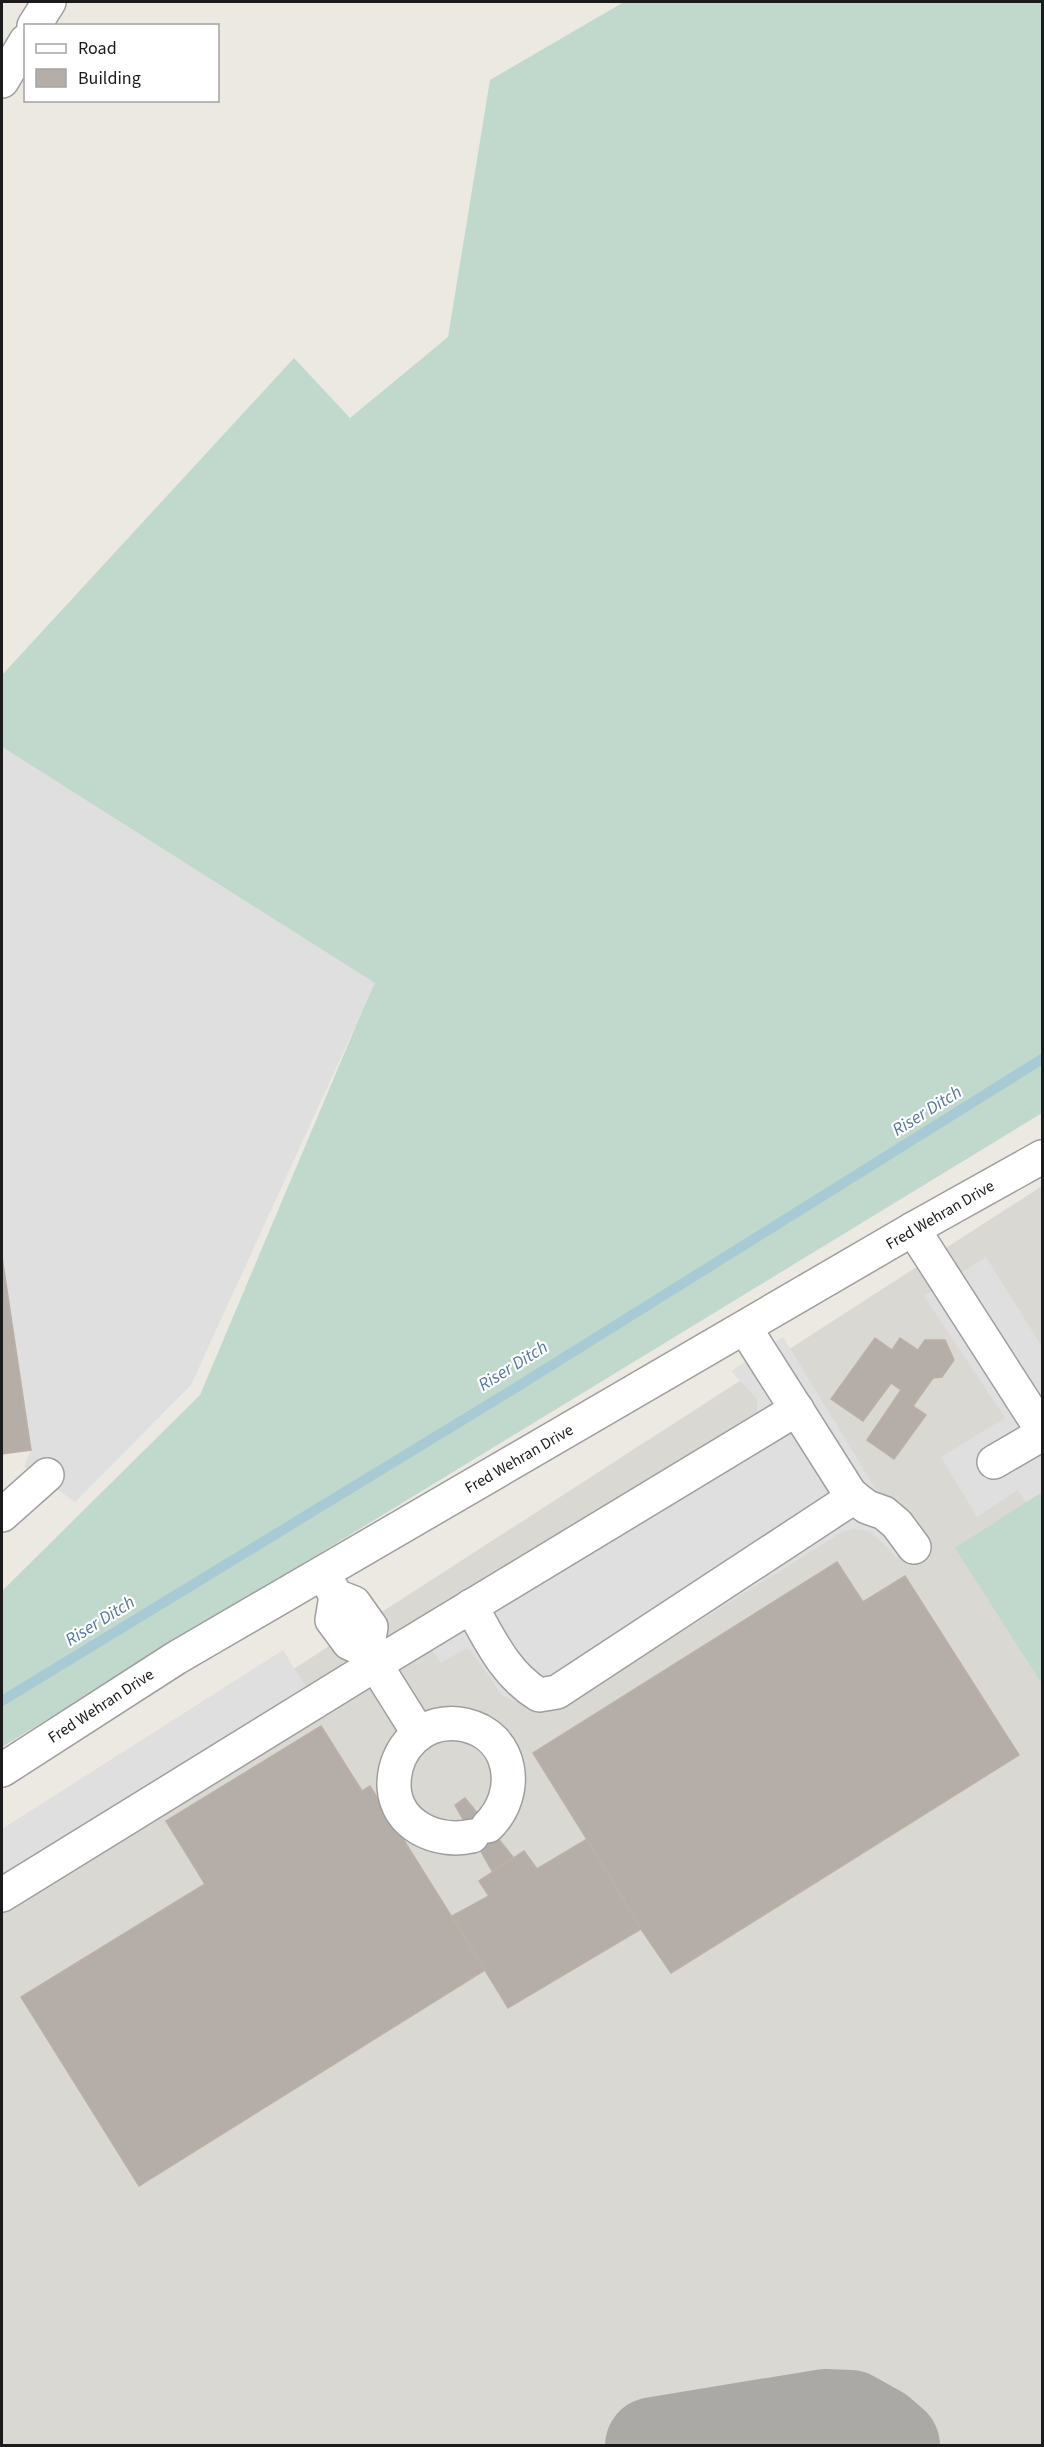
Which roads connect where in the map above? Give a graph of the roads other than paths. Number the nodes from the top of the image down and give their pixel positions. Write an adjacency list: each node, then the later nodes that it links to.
1 (49, 2): 2 (street)
2 (35, 24)
3 (24, 43): 4 (street)
4 (2, 81)
5 (1042, 1157): 6 (street, Fred Wehran Drive)
6 (913, 1229): 7 (street, Fred Wehran Drive); 9 (street)
7 (745, 1328): 8 (street); 15 (street, Fred Wehran Drive)
8 (797, 1409): 12 (street); 16 (street)
9 (1042, 1432): 10 (street)
10 (994, 1462)
11 (47, 1475): 13 (street)
12 (854, 1497): 14 (street); 16 (street)
13 (2, 1515)
14 (914, 1547)
15 (330, 1584): 17 (street); 19 (street, Fred Wehran Drive)
16 (471, 1606): 17 (street)
17 (372, 1658): 18 (street); 20 (street)
18 (419, 1734): 18 (street)
19 (2, 1770)
20 (2, 1896)

